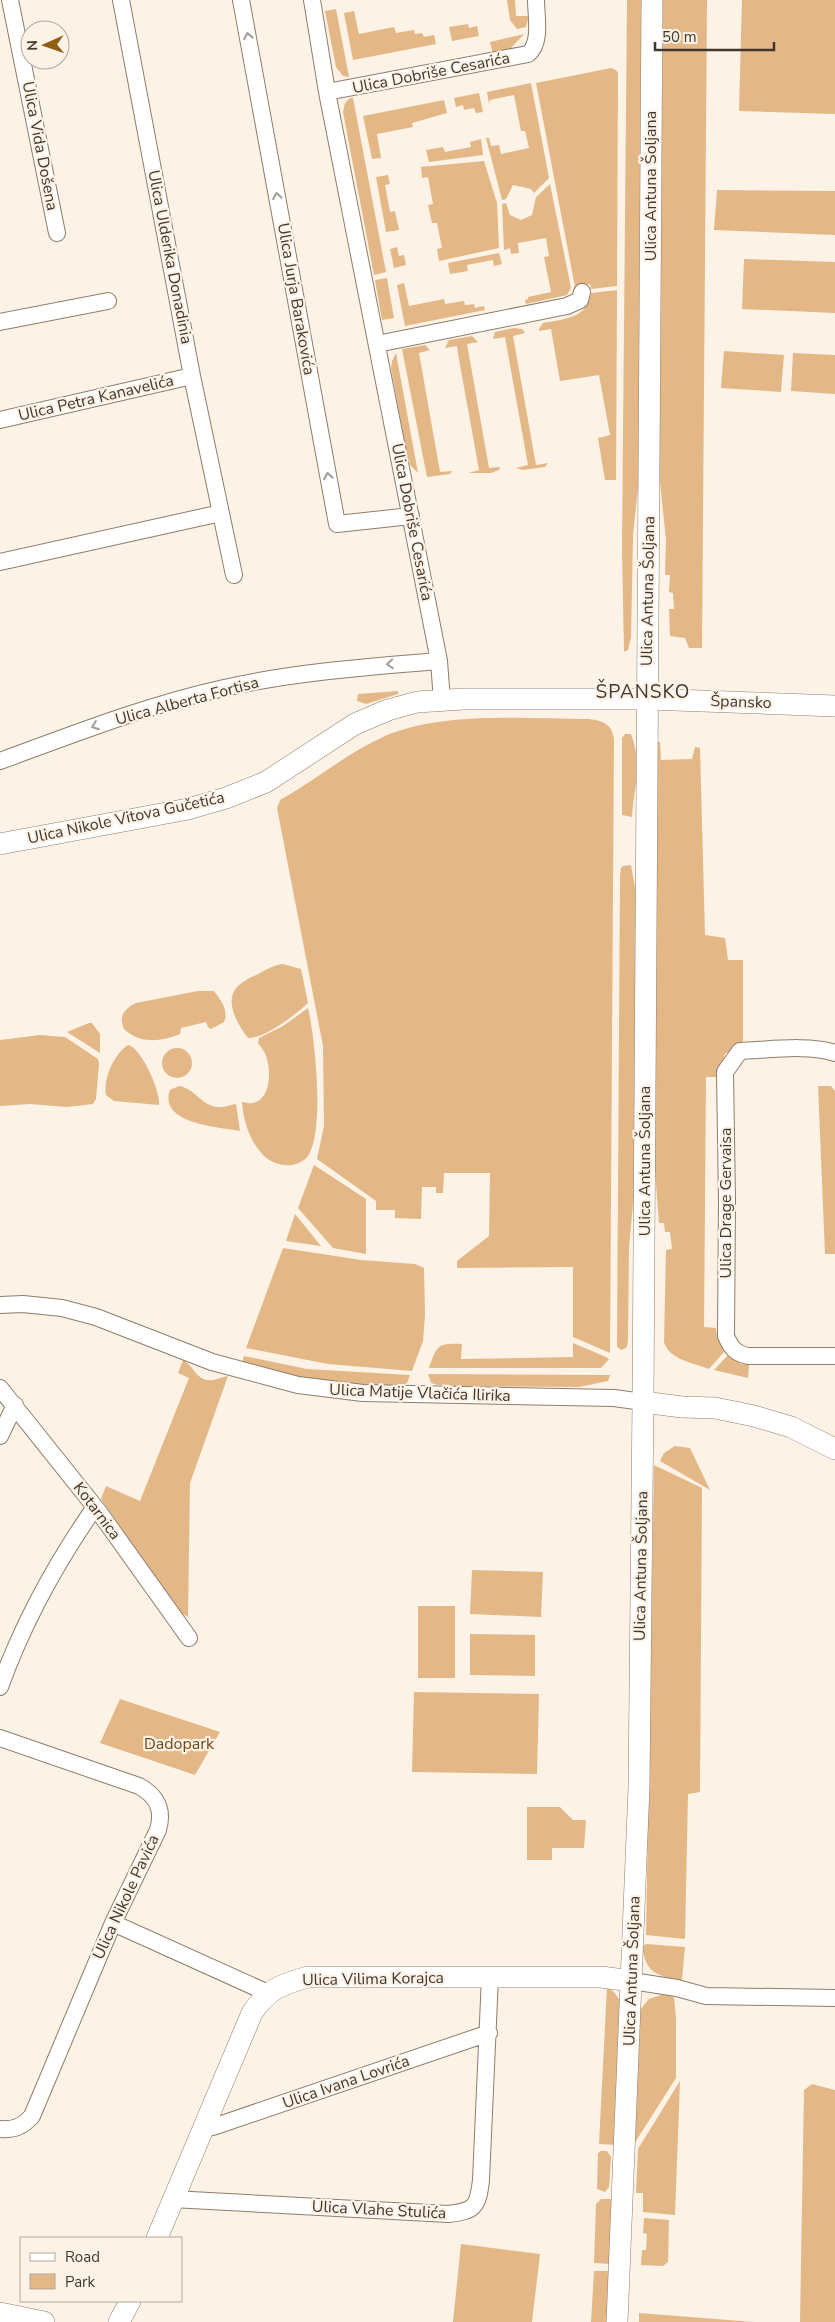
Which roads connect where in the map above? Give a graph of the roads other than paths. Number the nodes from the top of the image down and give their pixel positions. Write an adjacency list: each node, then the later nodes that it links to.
1 (10, 0): 8 (street, Ulica Vida Došena)
2 (121, 0): 13 (street, Ulica Ulderika Donadinia)
3 (241, 0): 16 (street, Ulica Jurja Barakovića, one-way to 3)
4 (312, 0): 7 (street, Ulica Dobriše Cesarića)
5 (536, 0): 7 (street, Ulica Dobriše Cesarića)
6 (652, 0): 20 (street, Ulica Antuna Šoljana)
7 (328, 92): 12 (street, Ulica Dobriše Cesarića)
8 (57, 232)
9 (582, 292): 12 (street)
10 (108, 301): 11 (street)
11 (0, 322)
12 (377, 344): 16 (street, Ulica Dobriše Cesarića)
13 (192, 376): 14 (street, Ulica Petra Kanavelića); 15 (street, Ulica Ulderika Donadinia)
14 (0, 420)
15 (221, 514): 17 (street); 18 (street, Ulica Ulderika Donadinia)
16 (412, 516): 19 (street, Ulica Dobriše Cesarića)
17 (0, 562)
18 (234, 575)
19 (439, 661): 21 (street, Ulica Dobriše Cesarića); 23 (street, Ulica Alberta Fortisa, one-way to 23)
20 (647, 699): 21 (street, Ulica Nikole Vitova Gučetića); 22 (street, Špansko); 29 (street, Ulica Antuna Šoljana)
21 (442, 700): 24 (street, Ulica Nikole Vitova Gučetića)
22 (835, 706)
23 (0, 761)
24 (0, 844)
25 (835, 1053): 27 (street, Ulica Drage Gervaisa)
26 (0, 1306): 29 (street, Ulica Matije Vlačića Ilirika)
27 (835, 1356)
28 (0, 1388): 30 (street, Kotarnica)
29 (644, 1402): 32 (street); 39 (street, Ulica Antuna Šoljana)
30 (16, 1405): 31 (street); 33 (street, Kotarnica)
31 (0, 1436)
32 (835, 1449)
33 (95, 1507): 34 (street, Kotarnica); 35 (street)
34 (189, 1638)
35 (0, 1687)
36 (0, 1738): 37 (street, Ulica Nikole Pavića)
37 (113, 1923): 40 (street); 44 (street, Ulica Nikole Pavića)
38 (490, 1977): 39 (street, Ulica Vilima Korajca); 40 (street, Ulica Vilima Korajca); 42 (street, Ulica Vlahe Stulića)
39 (632, 1982): 41 (street); 51 (street, Ulica Antuna Šoljana)
40 (268, 1992): 43 (street, Ulica Vilima Korajca)
41 (835, 1998)
42 (489, 2033): 43 (street, Ulica Ivana Lovrića); 45 (street, Ulica Vlahe Stulića)
43 (202, 2128): 45 (street, Ulica Vilima Korajca)
44 (0, 2129)
45 (172, 2199): 46 (street, Ulica Vilima Korajca)
46 (157, 2237)
47 (129, 2302): 50 (street)
48 (0, 2313): 49 (street)
49 (44, 2322)
50 (119, 2322)
51 (616, 2322)

